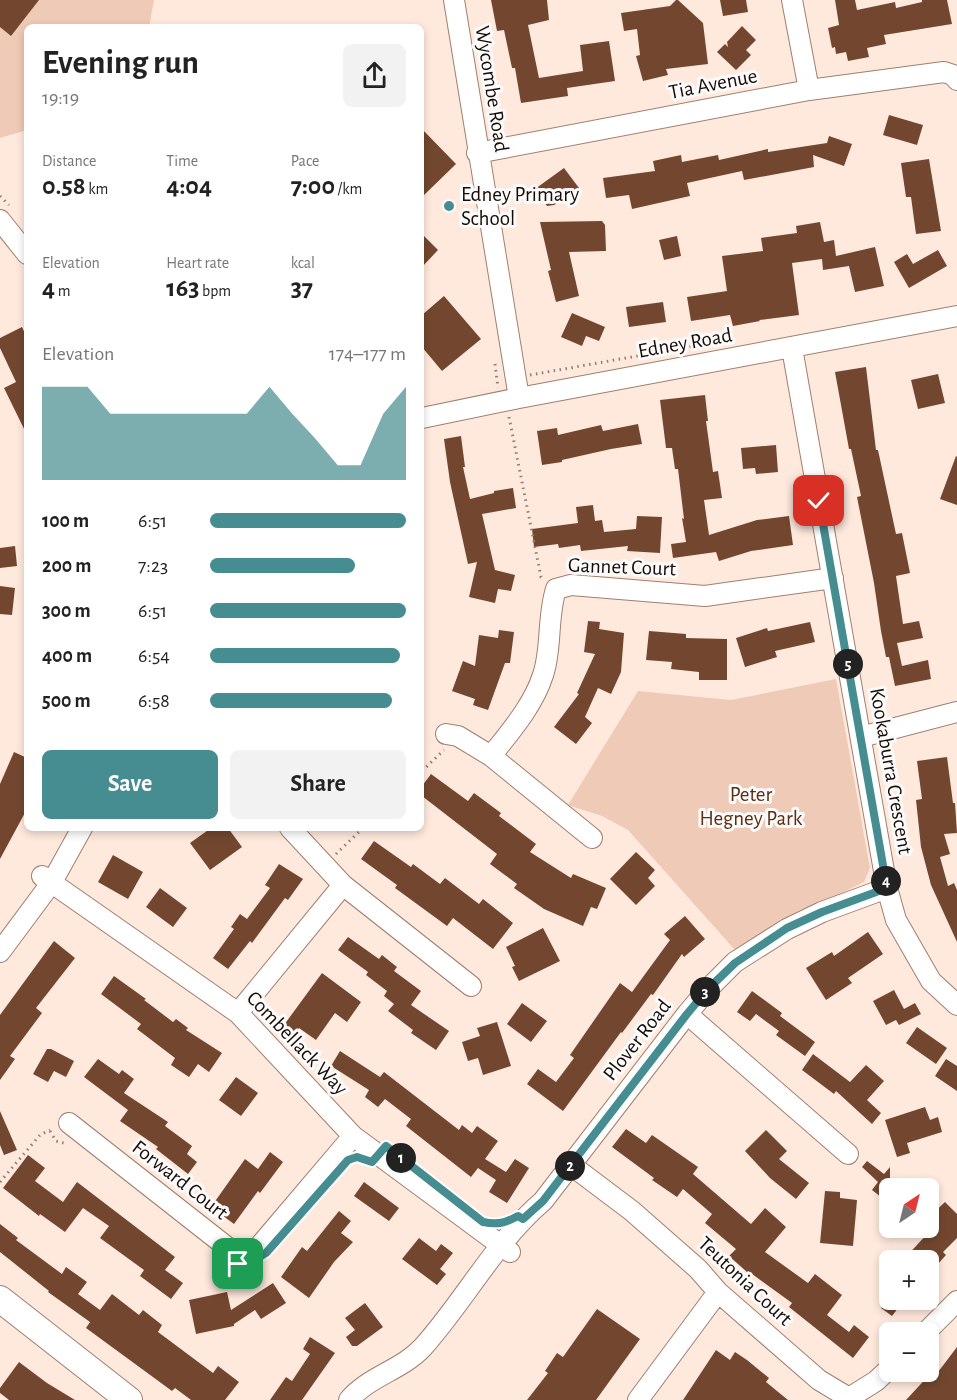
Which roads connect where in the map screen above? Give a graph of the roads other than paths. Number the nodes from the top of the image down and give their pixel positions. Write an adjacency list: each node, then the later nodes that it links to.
1 (454, 0): 5 (street, Wycombe Road)
2 (792, 0): 4 (street)
3 (957, 80): 4 (street, Tia Avenue)
4 (809, 90): 5 (street, Tia Avenue)
5 (477, 153): 10 (street, Wycombe Road)
6 (0, 220): 7 (street)
7 (24, 250)
8 (957, 316): 9 (street, Edney Road)
9 (792, 348): 10 (street, Edney Road); 12 (street, Kookaburra Crescent)
10 (512, 399): 11 (street, Edney Road)
11 (424, 418)
12 (833, 578): 15 (street, Kookaburra Crescent); 16 (street, Gannet Court)
13 (957, 712): 15 (street)
14 (452, 735): 16 (street)
15 (861, 737): 23 (street, Kookaburra Crescent)
16 (491, 756): 20 (street)
17 (68, 831): 21 (street)
18 (80, 831): 21 (street)
19 (293, 831): 22 (street)
20 (592, 838)
21 (47, 879): 24 (street); 25 (street); 28 (street, Combellack Way)
22 (343, 885): 26 (street); 28 (street)
23 (887, 888): 27 (street, Kookaburra Crescent); 29 (street, Plover Road)
24 (0, 933)
25 (0, 952)
26 (471, 986)
27 (957, 1005)
28 (238, 1012): 31 (street, Combellack Way)
29 (687, 1014): 32 (street); 33 (street, Plover Road)
30 (69, 1123): 31 (street, Forward Court)
31 (353, 1136): 34 (street, Combellack Way)
32 (848, 1154)
33 (571, 1165): 34 (street, Plover Road); 35 (street, Teutonia Court)
34 (506, 1248): 41 (street, Plover Road); 42 (street, Plover Road)
35 (718, 1292): 39 (street, Teutonia Court); 43 (street)
36 (0, 1299): 40 (main road)
37 (957, 1301): 38 (street)
38 (936, 1322)
39 (879, 1378)
40 (129, 1400)
41 (349, 1400)
42 (360, 1400)
43 (638, 1400)

